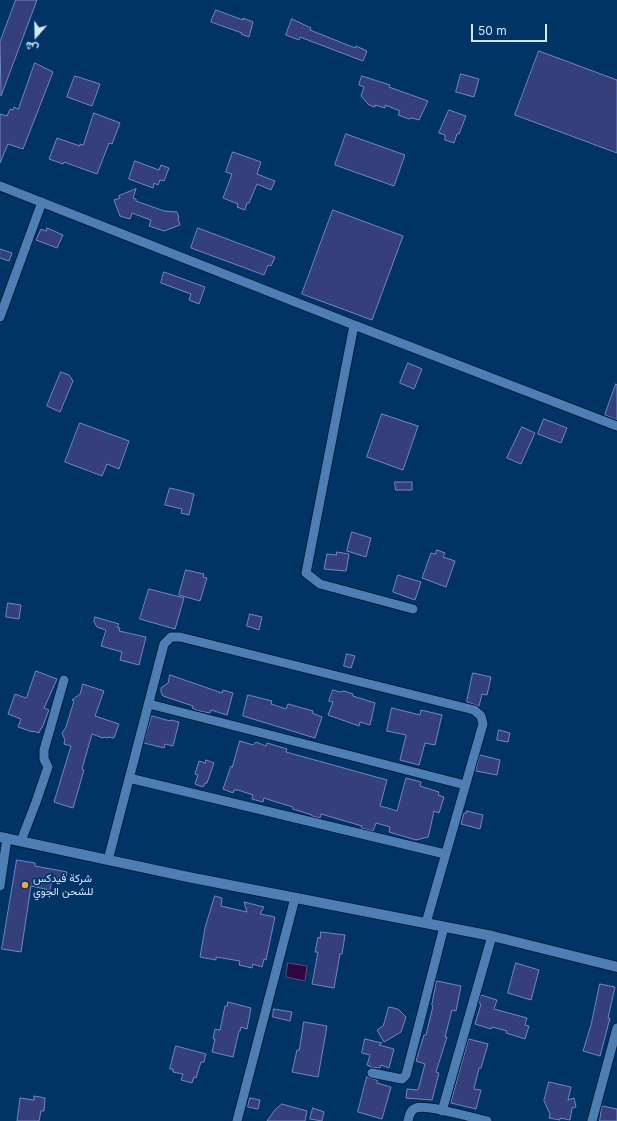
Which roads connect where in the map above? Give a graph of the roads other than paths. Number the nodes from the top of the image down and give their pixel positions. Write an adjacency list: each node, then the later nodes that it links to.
1 (0, 186): 2 (street)
2 (42, 202): 3 (street); 4 (street)
3 (0, 317)
4 (354, 326): 5 (street); 6 (street)
5 (617, 426)
6 (413, 609)
7 (64, 680): 12 (street)
8 (148, 704): 9 (street); 10 (street); 10 (street)
9 (129, 778): 13 (street); 14 (street)
10 (465, 785): 13 (street)
11 (3, 838): 12 (street); 15 (street)
12 (21, 840): 14 (street)
13 (446, 854): 17 (street)
14 (108, 860): 16 (street)
15 (0, 886)
16 (295, 898): 17 (street); 24 (street)
17 (426, 923): 18 (street)
18 (444, 927): 19 (street); 22 (street)
19 (492, 936): 20 (street); 23 (street)
20 (617, 967)
21 (617, 1028): 27 (street)
22 (372, 1073)
23 (442, 1111): 25 (street); 26 (street)
24 (237, 1121)
25 (408, 1121)
26 (487, 1121)
27 (592, 1121)

